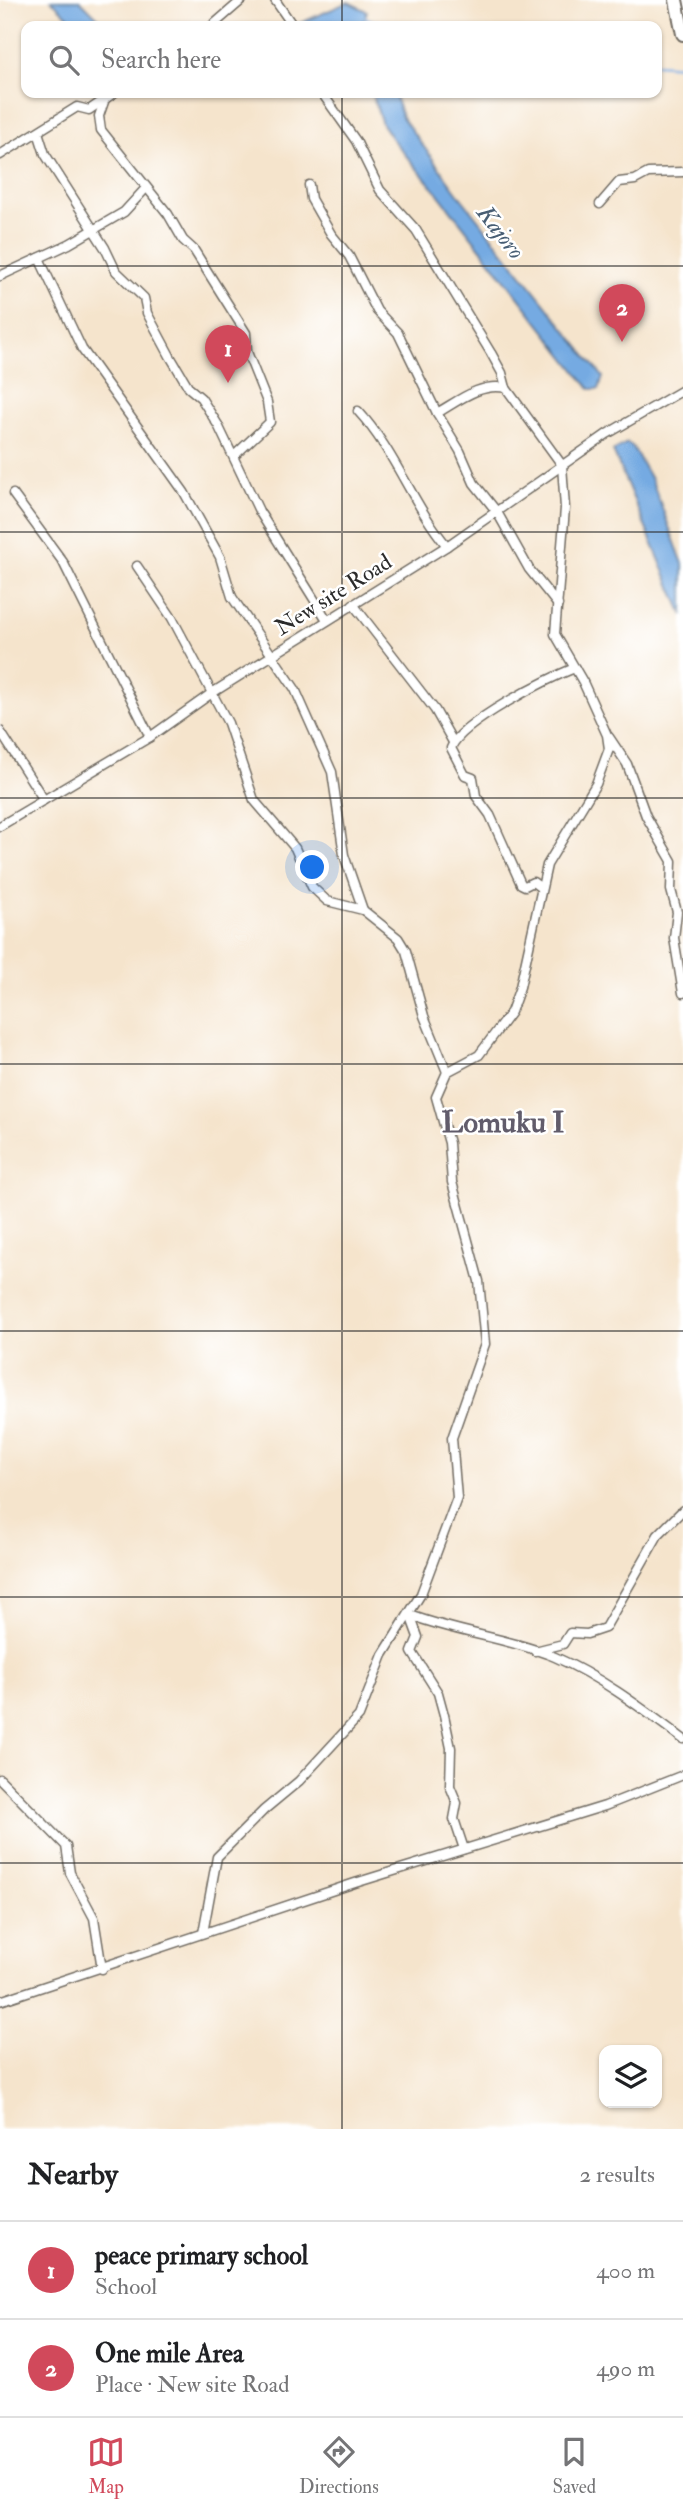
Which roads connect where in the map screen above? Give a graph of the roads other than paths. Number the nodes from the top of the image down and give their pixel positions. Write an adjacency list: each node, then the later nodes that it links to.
1 (275, 0): 5 (street)
2 (676, 0): 6 (main road)
3 (238, 1): 4 (street)
4 (217, 21)
5 (290, 21)
6 (683, 34)
7 (326, 98): 18 (street)
8 (105, 99): 9 (street); 13 (street)
9 (38, 132): 10 (street); 15 (street)
10 (0, 155)
11 (683, 172): 14 (street)
12 (309, 186): 21 (street)
13 (146, 188): 15 (street); 22 (street)
14 (600, 204)
15 (93, 229): 16 (street); 22 (street)
16 (39, 258): 17 (street); 31 (street)
17 (0, 276)
18 (506, 388): 21 (street); 23 (street)
19 (683, 390): 23 (street, New site Road)
20 (358, 411): 26 (street)
21 (437, 413): 25 (street)
22 (234, 456): 30 (street)
23 (562, 465): 25 (street, New site Road); 29 (street)
24 (13, 494): 36 (street)
25 (497, 512): 26 (street, New site Road); 29 (street)
26 (447, 546): 28 (street, New site Road)
27 (137, 566): 33 (street)
28 (353, 604): 30 (street, New site Road); 37 (street)
29 (558, 605): 32 (street)
30 (327, 620): 31 (street, New site Road)
31 (274, 654): 33 (street, New site Road); 43 (street)
32 (575, 668): 35 (street); 37 (street)
33 (212, 693): 36 (street, New site Road); 43 (street)
34 (0, 731): 38 (street)
35 (607, 735): 40 (street); 42 (street)
36 (150, 737): 38 (street, New site Road)
37 (453, 742): 42 (street)
38 (44, 800): 39 (street, New site Road)
39 (0, 826)
40 (673, 861): 41 (street); 44 (street)
41 (683, 872)
42 (541, 888): 45 (street)
43 (363, 909): 45 (street)
44 (683, 993)
45 (447, 1072): 47 (street)
46 (683, 1510): 48 (street)
47 (410, 1615): 48 (street); 52 (street); 53 (street)
48 (532, 1651): 49 (street)
49 (683, 1739)
50 (683, 1775): 52 (street)
51 (0, 1779): 54 (street)
52 (464, 1849): 53 (street)
53 (203, 1933): 54 (street)
54 (103, 1969): 55 (street)
55 (0, 2001)

